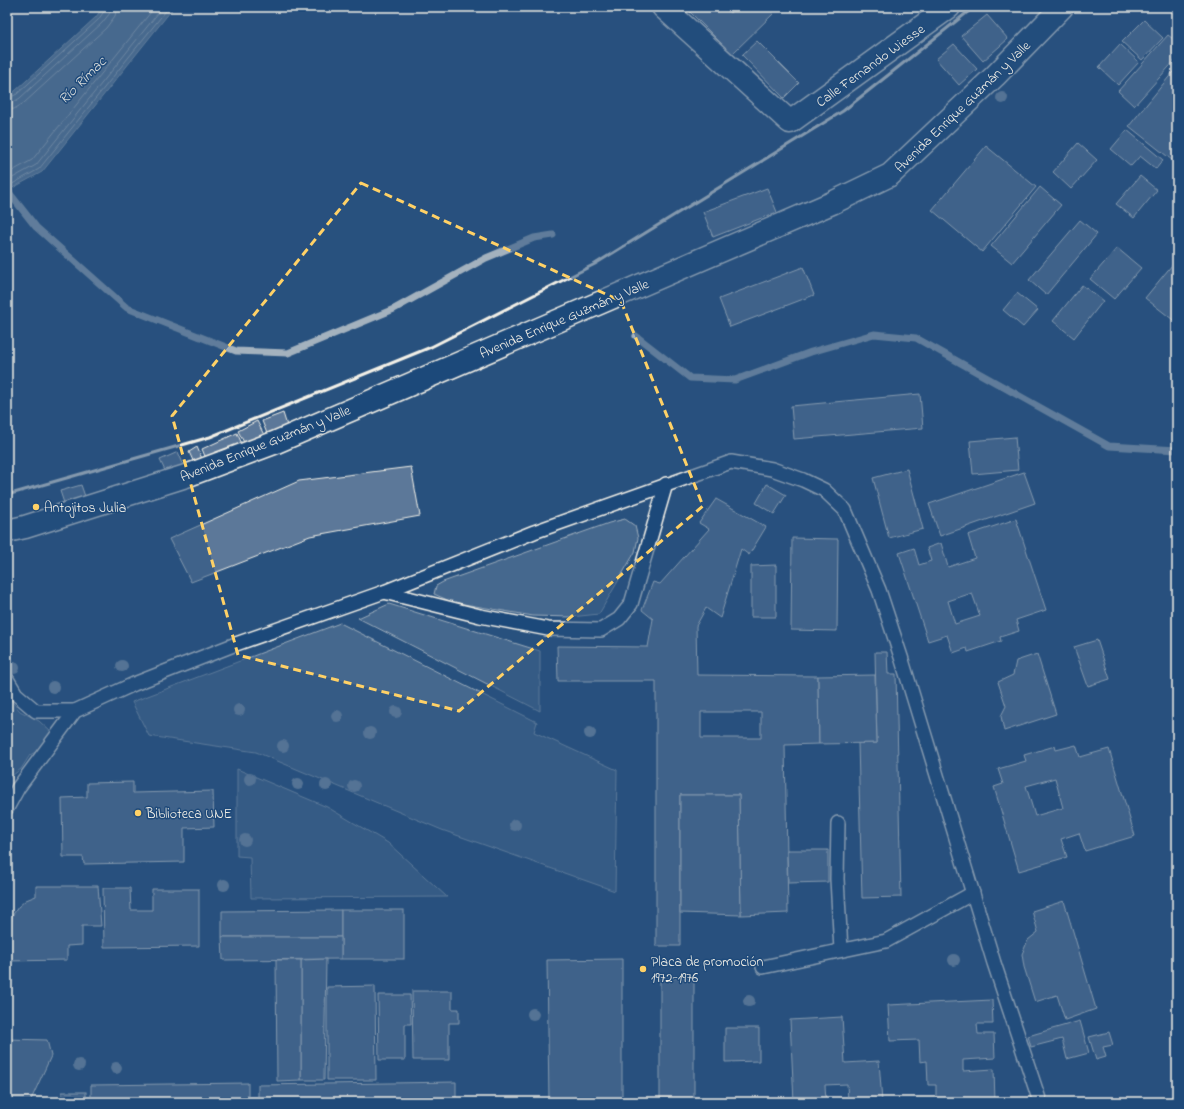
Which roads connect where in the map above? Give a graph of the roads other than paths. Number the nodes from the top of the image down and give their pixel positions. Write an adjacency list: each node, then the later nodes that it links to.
1 (663, 7): 3 (street, Calle Fernando Wiesse)
2 (1062, 7): 5 (street, Avenida Enrique Guzmán y Valle)
3 (943, 9)
4 (666, 484): 6 (lane); 6 (lane); 11 (lane)
5 (7, 531)
6 (384, 592): 8 (lane)
7 (7, 679): 8 (lane)
8 (75, 710): 9 (lane)
9 (7, 808)
10 (838, 823): 12 (lane)
11 (973, 893): 12 (lane); 14 (lane)
12 (841, 950): 13 (lane)
13 (763, 967)
14 (1040, 1102)

